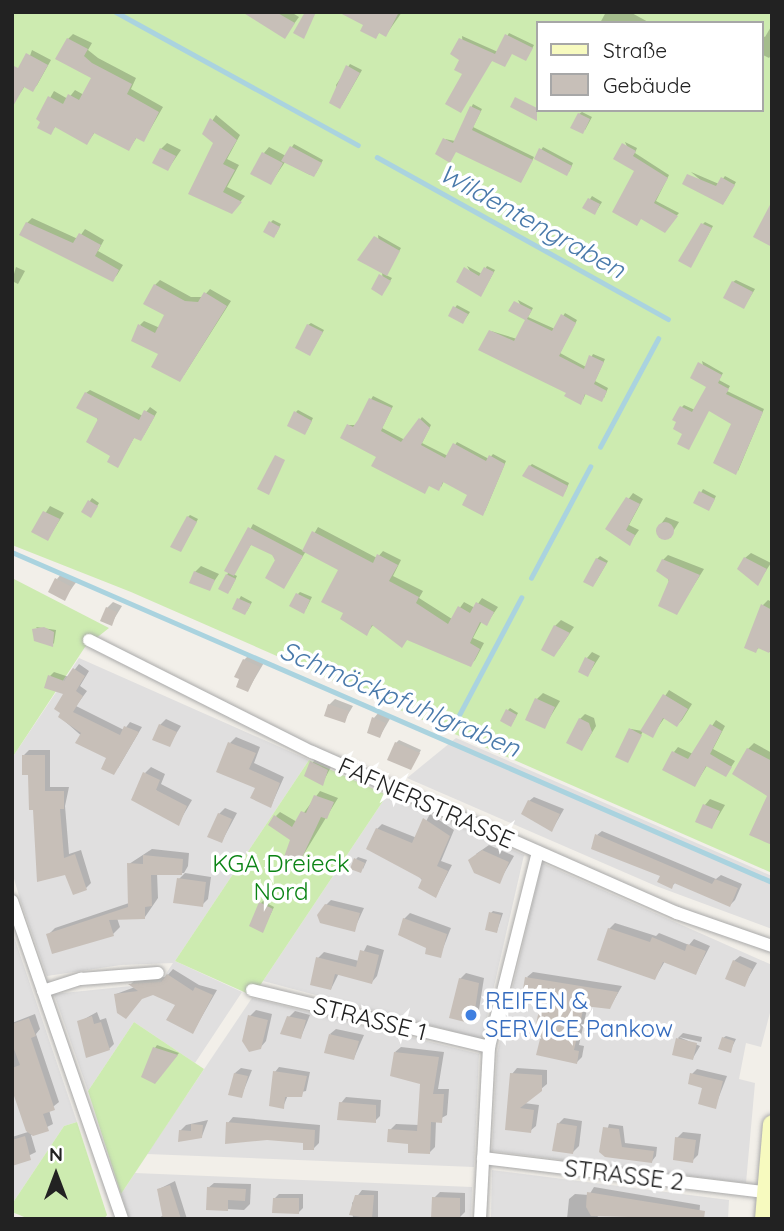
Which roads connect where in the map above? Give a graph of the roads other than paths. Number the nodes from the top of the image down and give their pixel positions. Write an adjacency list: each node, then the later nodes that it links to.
1 (89, 640): 2 (street, FAFNERSTRASSE)
2 (538, 852): 4 (street, FAFNERSTRASSE); 8 (street)
3 (12, 901): 7 (street)
4 (772, 946)
5 (158, 973): 7 (street)
6 (251, 990): 8 (street, STRASSE 1)
7 (43, 991): 12 (street)
8 (489, 1047): 10 (street)
9 (772, 1124): 11 (main road)
10 (482, 1158): 11 (street, STRASSE 2); 13 (street)
11 (765, 1192): 14 (main road)
12 (122, 1219)
13 (480, 1219)
14 (764, 1219)

